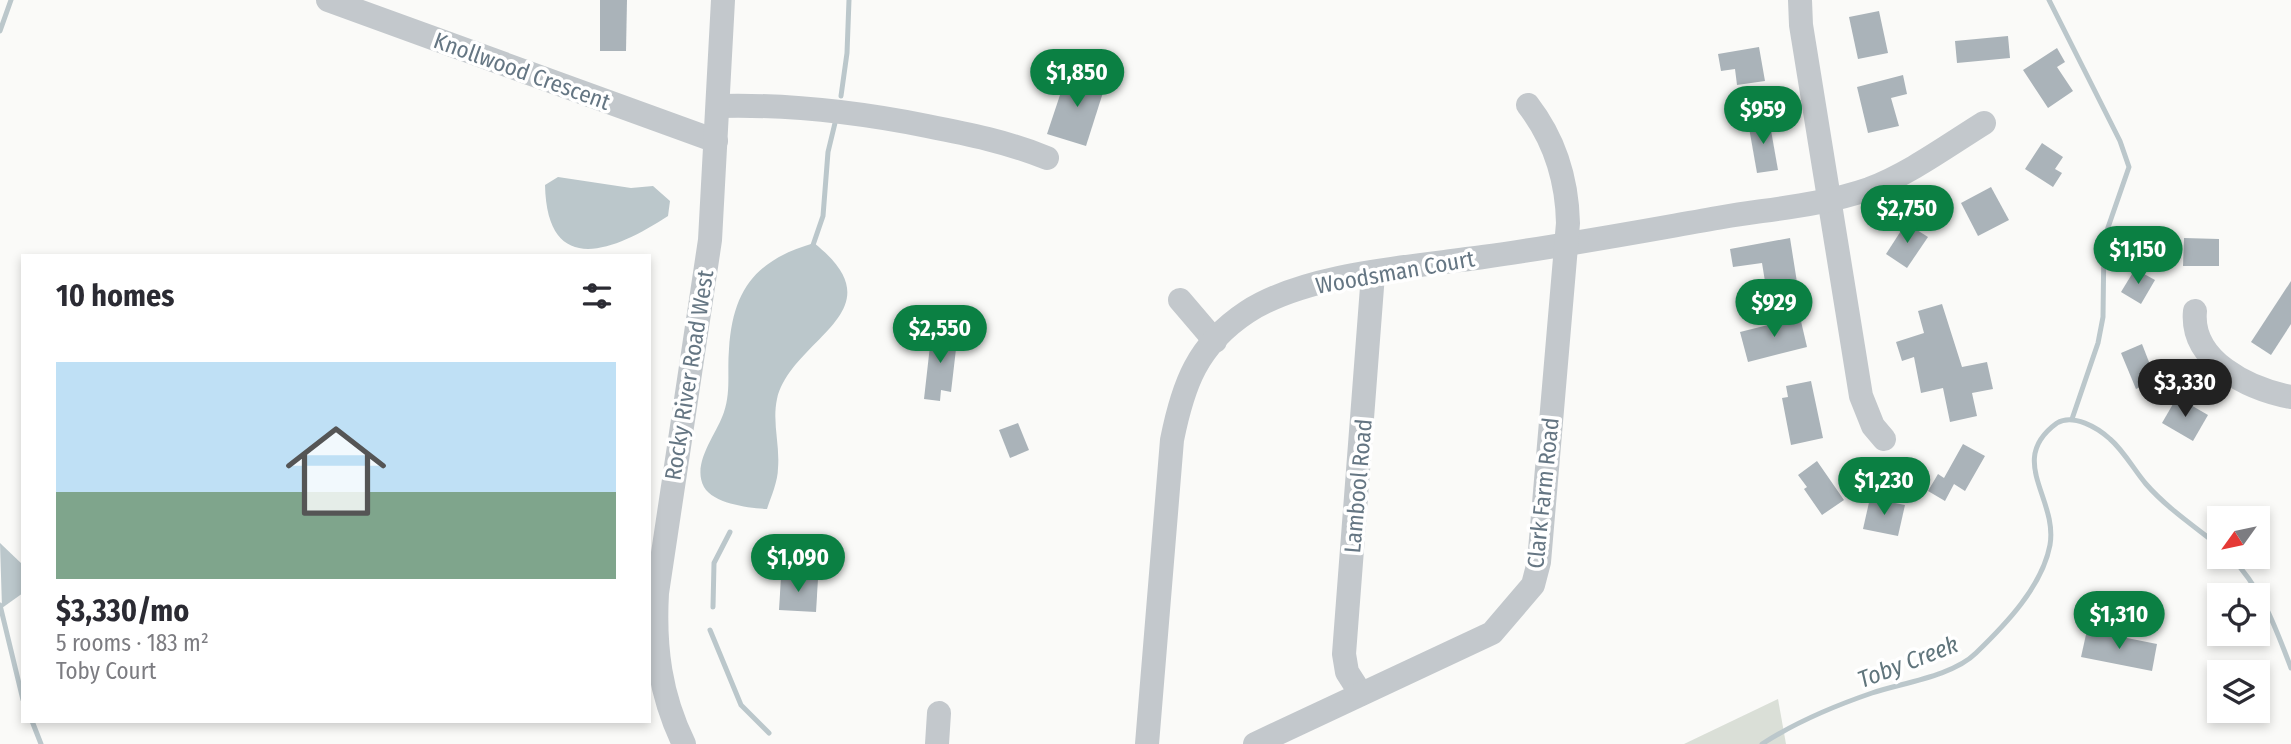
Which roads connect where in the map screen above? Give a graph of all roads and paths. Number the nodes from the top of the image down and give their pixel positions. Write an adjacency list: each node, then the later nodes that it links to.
1 (328, 0): 7 (street, Knollwood Crescent)
2 (723, 0): 5 (street, Rocky River Road West)
3 (1800, 0): 9 (street)
4 (1528, 105): 10 (street, Clark Farm Road)
5 (718, 106): 7 (street, Rocky River Road West); 8 (street)
6 (1984, 123): 9 (street, Woodsman Court)
7 (716, 141): 19 (street, Rocky River Road West)
8 (1047, 158)
9 (1829, 199): 10 (street, Woodsman Court); 16 (street)
10 (1567, 245): 11 (street, Woodsman Court); 17 (street, Clark Farm Road)
11 (1373, 274): 14 (street, Woodsman Court); 17 (street, Lambool Road)
12 (1180, 300): 14 (street)
13 (2195, 311): 15 (street)
14 (1214, 341): 21 (street, Woodsman Court)
15 (2291, 397)
16 (1884, 439)
17 (1362, 694): 22 (street, Clark Farm Road)
18 (939, 713): 20 (street)
19 (684, 744)
20 (937, 744)
21 (1147, 744)
22 (1255, 744)

